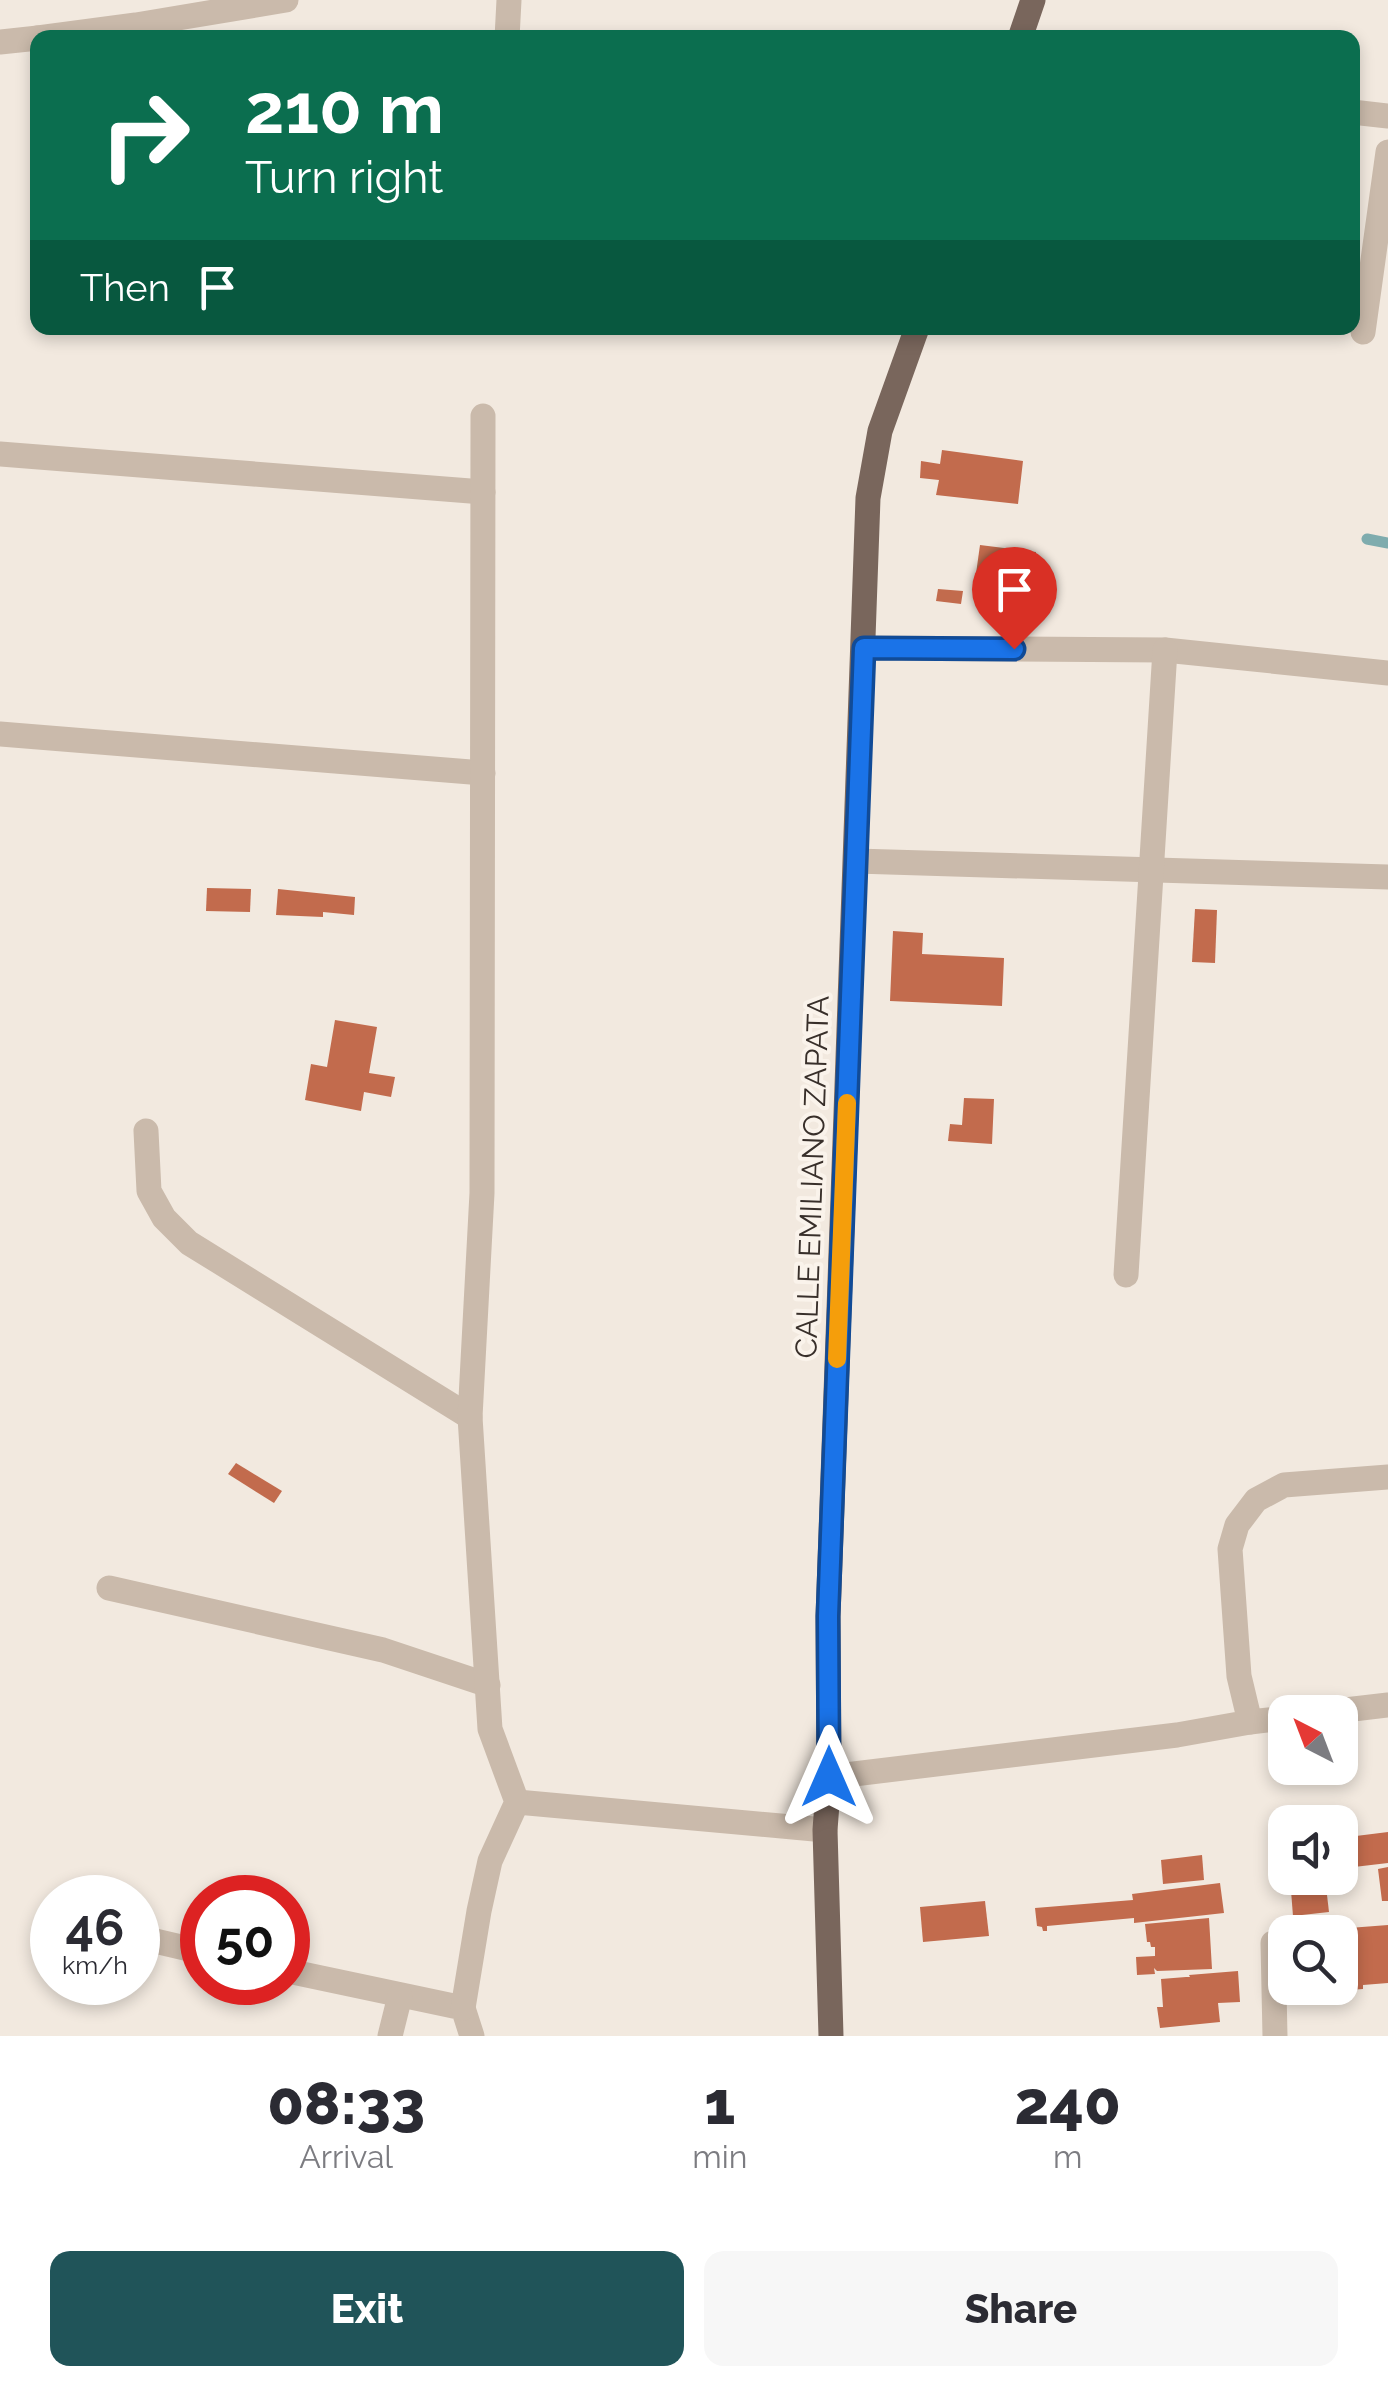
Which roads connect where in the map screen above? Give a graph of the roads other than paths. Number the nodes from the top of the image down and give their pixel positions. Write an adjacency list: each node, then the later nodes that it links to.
1 (286, 0): 4 (street)
2 (509, 0): 5 (street)
3 (1033, 0): 6 (main road)
4 (98, 30)
5 (507, 30)
6 (1023, 30)
7 (30, 39): 8 (street)
8 (0, 42)
9 (1360, 113): 10 (street)
10 (1388, 116)
11 (1388, 152): 12 (street)
12 (1363, 332)
13 (915, 335): 17 (main road, CALLE EMILIANO ZAPATA)
14 (484, 416): 16 (street)
15 (0, 454): 16 (street)
16 (484, 492): 21 (street)
17 (864, 648): 18 (street); 22 (main road, CALLE EMILIANO ZAPATA)
18 (1165, 650): 19 (street); 23 (street)
19 (1388, 673)
20 (0, 734): 21 (street)
21 (483, 772): 27 (street)
22 (856, 861): 23 (street); 35 (main road, CALLE EMILIANO ZAPATA)
23 (1153, 872): 24 (street); 26 (street)
24 (1388, 877)
25 (146, 1131): 27 (street)
26 (1126, 1275)
27 (470, 1417): 30 (street)
28 (1388, 1477): 34 (street)
29 (109, 1588): 30 (street)
30 (488, 1685): 36 (street)
31 (1388, 1705): 32 (street)
32 (1358, 1708)
33 (1268, 1720): 34 (street)
34 (1250, 1722): 35 (street)
35 (829, 1777): 37 (main road, CALLE EMILIANO ZAPATA)
36 (517, 1802): 37 (street); 41 (street)
37 (826, 1830): 44 (main road, CALLE EMILIANO ZAPATA)
38 (310, 1976): 39 (street)
39 (400, 1996): 41 (street); 42 (street)
40 (1275, 2005): 45 (street)
41 (463, 2008): 43 (street)
42 (390, 2036)
43 (472, 2036)
44 (831, 2036)
45 (1275, 2036)

